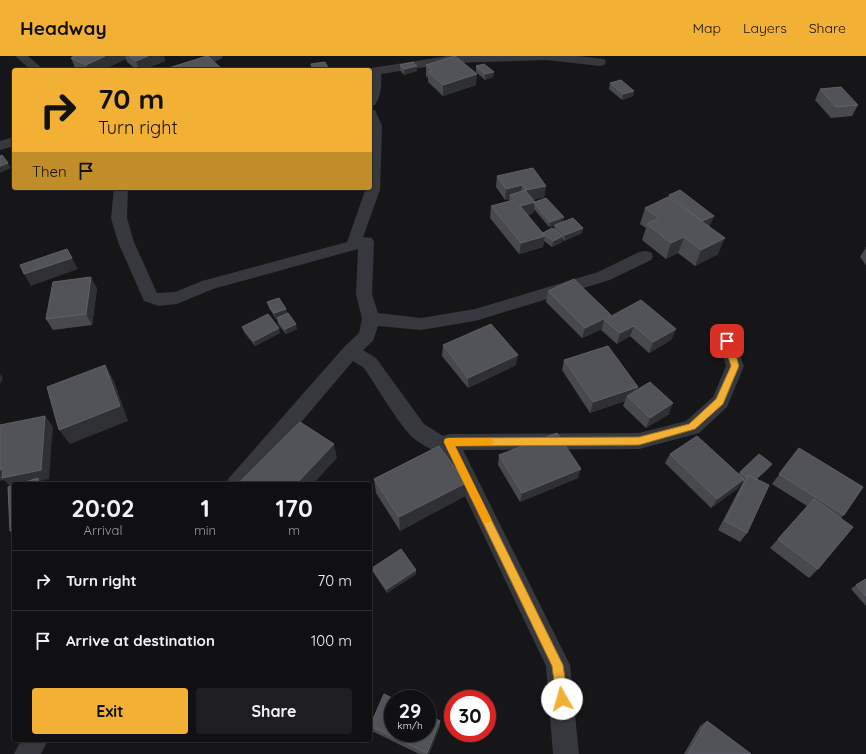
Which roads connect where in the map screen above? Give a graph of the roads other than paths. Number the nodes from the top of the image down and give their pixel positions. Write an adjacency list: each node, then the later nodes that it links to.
1 (21, 56): 4 (street)
2 (217, 56): 5 (street)
3 (600, 62): 6 (street)
4 (36, 68)
5 (187, 68)
6 (372, 96)
7 (372, 119): 11 (street)
8 (12, 142): 9 (street)
9 (0, 146)
10 (121, 190): 11 (street)
11 (366, 242): 13 (street)
12 (645, 256): 13 (street)
13 (371, 319): 15 (street)
14 (727, 341): 16 (street)
15 (351, 351): 16 (street); 17 (street)
16 (449, 442): 20 (street)
17 (238, 482)
18 (35, 742): 19 (street)
19 (26, 754)
20 (566, 754)

